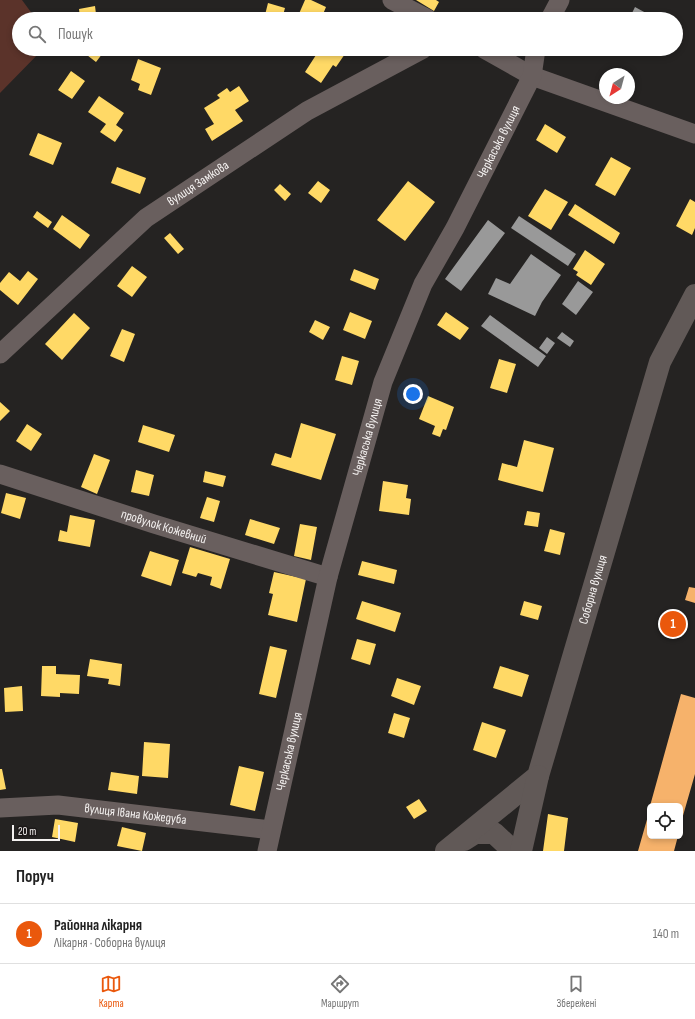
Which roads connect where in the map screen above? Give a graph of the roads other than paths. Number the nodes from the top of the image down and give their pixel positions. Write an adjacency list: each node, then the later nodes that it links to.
1 (392, 0): 3 (street)
2 (560, 0): 4 (street)
3 (415, 12)
4 (554, 12)
5 (410, 56): 11 (street, вулиця Замкова)
6 (496, 56): 8 (street)
7 (535, 56): 8 (street, Черкаська вулиця)
8 (532, 76): 9 (street); 13 (street, Черкаська вулиця)
9 (695, 134)
10 (695, 295): 14 (main road, Соборна вулиця)
11 (0, 354)
12 (0, 474): 13 (street, провулок Кожевний)
13 (328, 578): 16 (street, Черкаська вулиця)
14 (538, 776): 17 (main road); 20 (main road, Соборна вулиця)
15 (0, 808): 16 (street, вулиця Івана Кожедуба)
16 (271, 830): 18 (street, Черкаська вулиця)
17 (447, 850): 19 (main road)
18 (266, 851)
19 (511, 851)
20 (521, 851)

